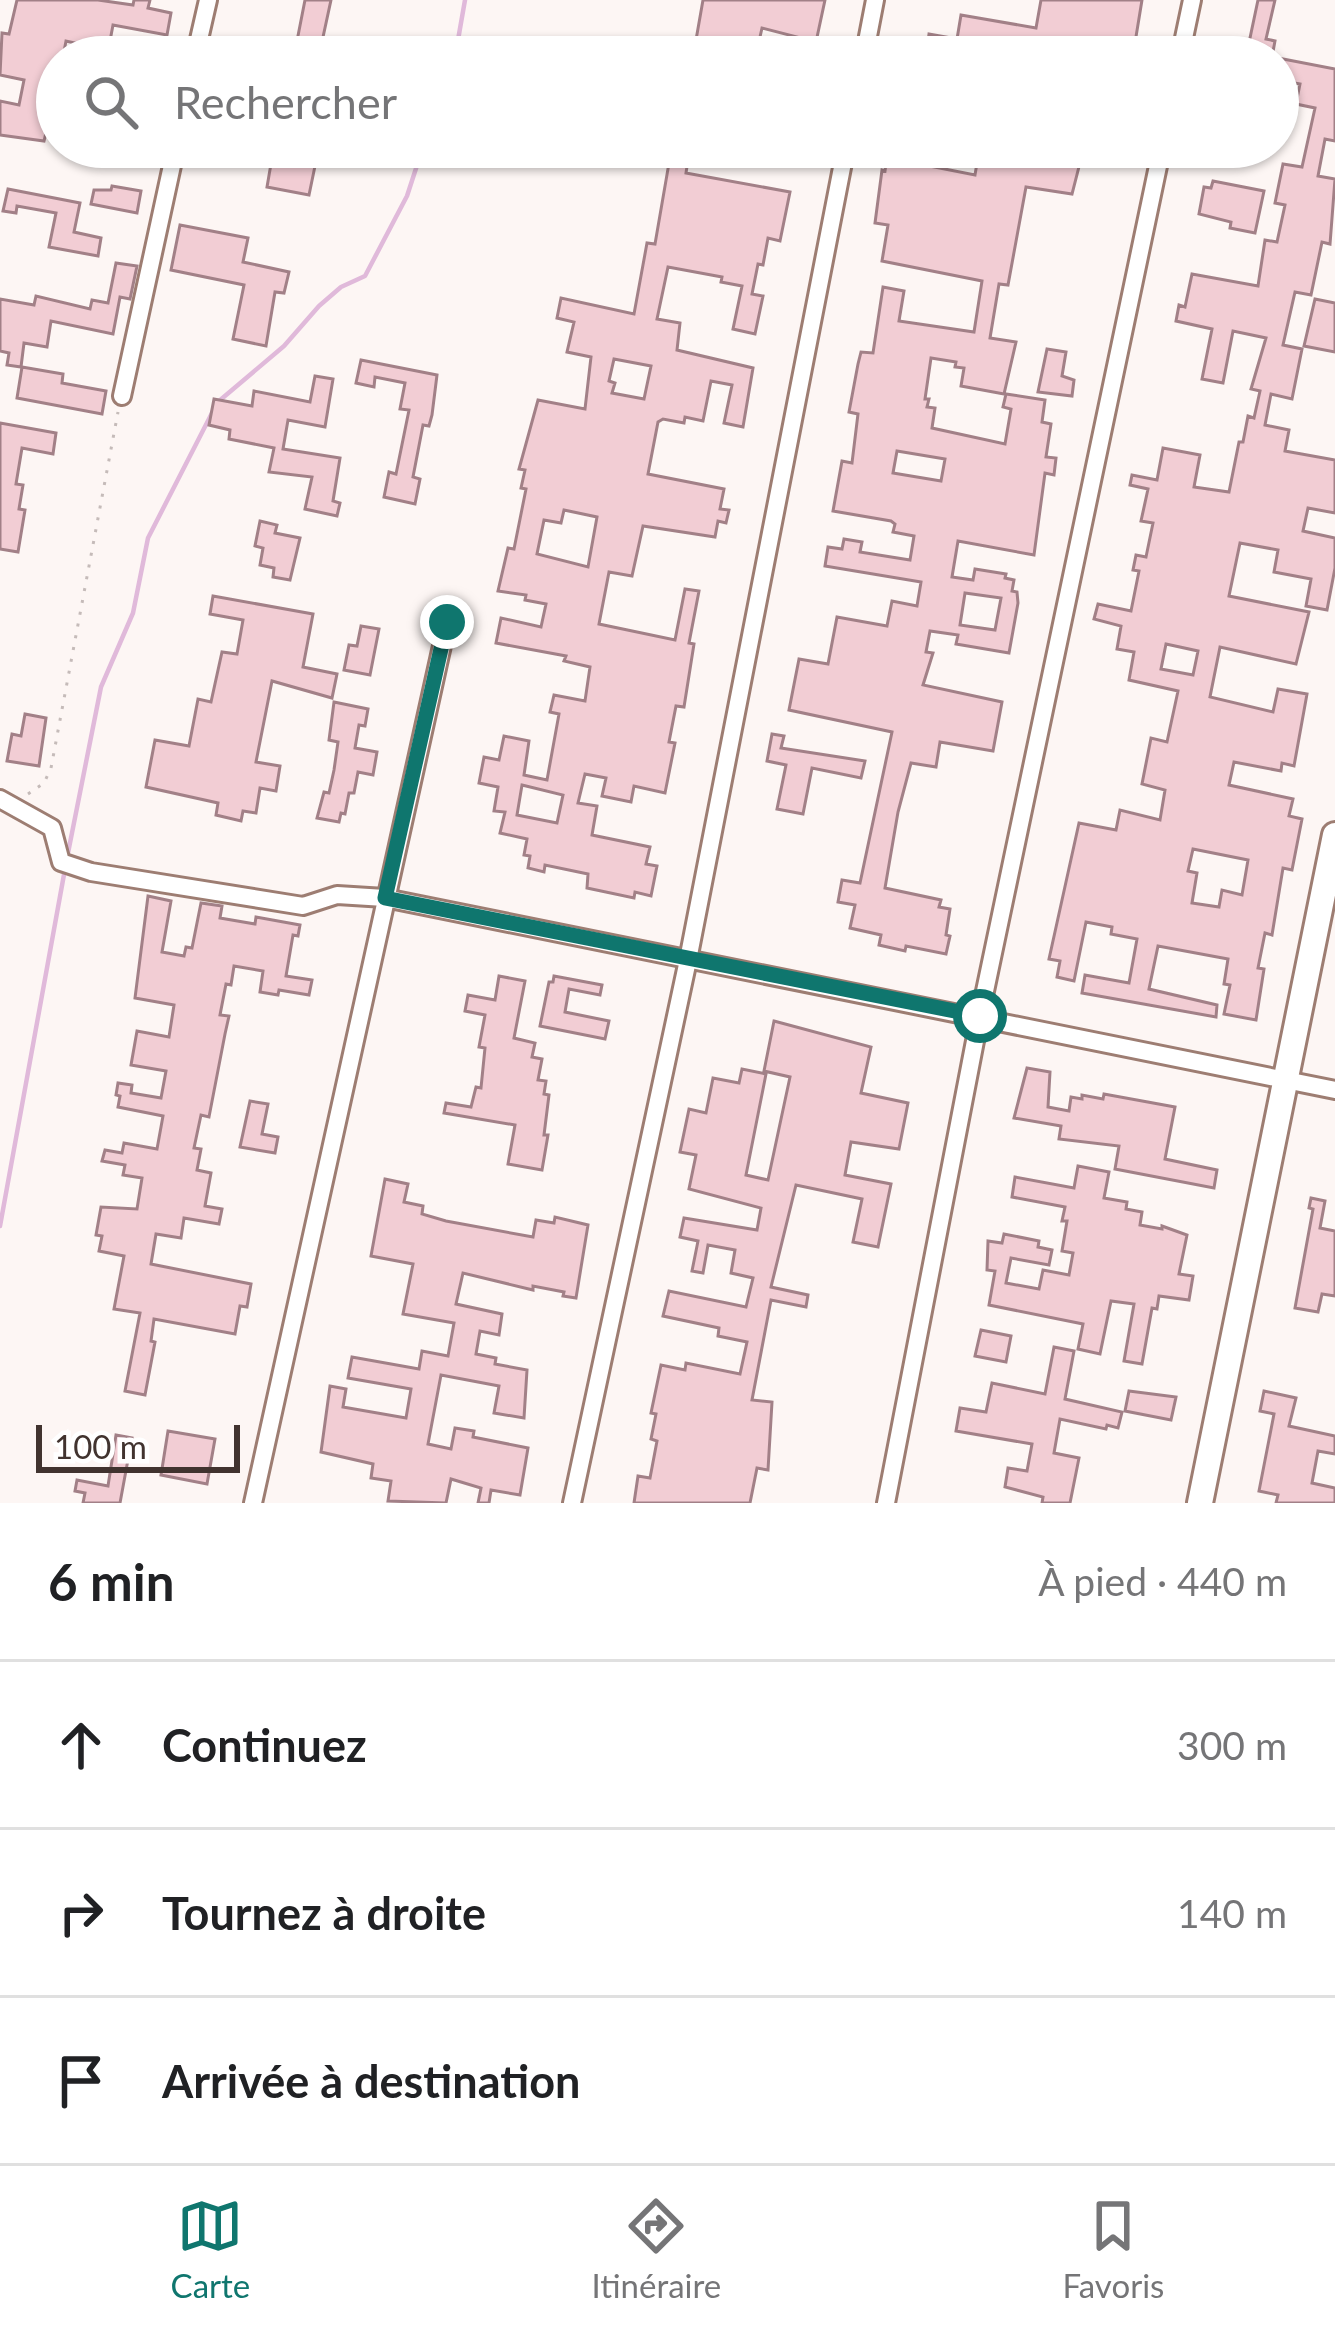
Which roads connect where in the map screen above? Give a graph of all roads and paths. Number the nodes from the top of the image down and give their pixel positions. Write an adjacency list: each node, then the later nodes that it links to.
1 (208, 0): 4 (street)
2 (875, 0): 5 (street)
3 (1192, 0): 6 (street)
4 (200, 36)
5 (868, 36)
6 (1184, 36)
7 (171, 168): 10 (street)
8 (842, 168): 15 (street)
9 (1158, 168): 16 (street)
10 (122, 396): 12 (path)
11 (447, 622): 14 (street)
12 (5, 801): 14 (street)
13 (1335, 835): 17 (street)
14 (385, 898): 15 (street); 19 (street)
15 (688, 960): 16 (street); 20 (street)
16 (980, 1016): 17 (street); 21 (street)
17 (1284, 1080): 18 (street); 22 (street)
18 (1335, 1090)
19 (253, 1503)
20 (572, 1503)
21 (886, 1503)
22 (1200, 1503)

